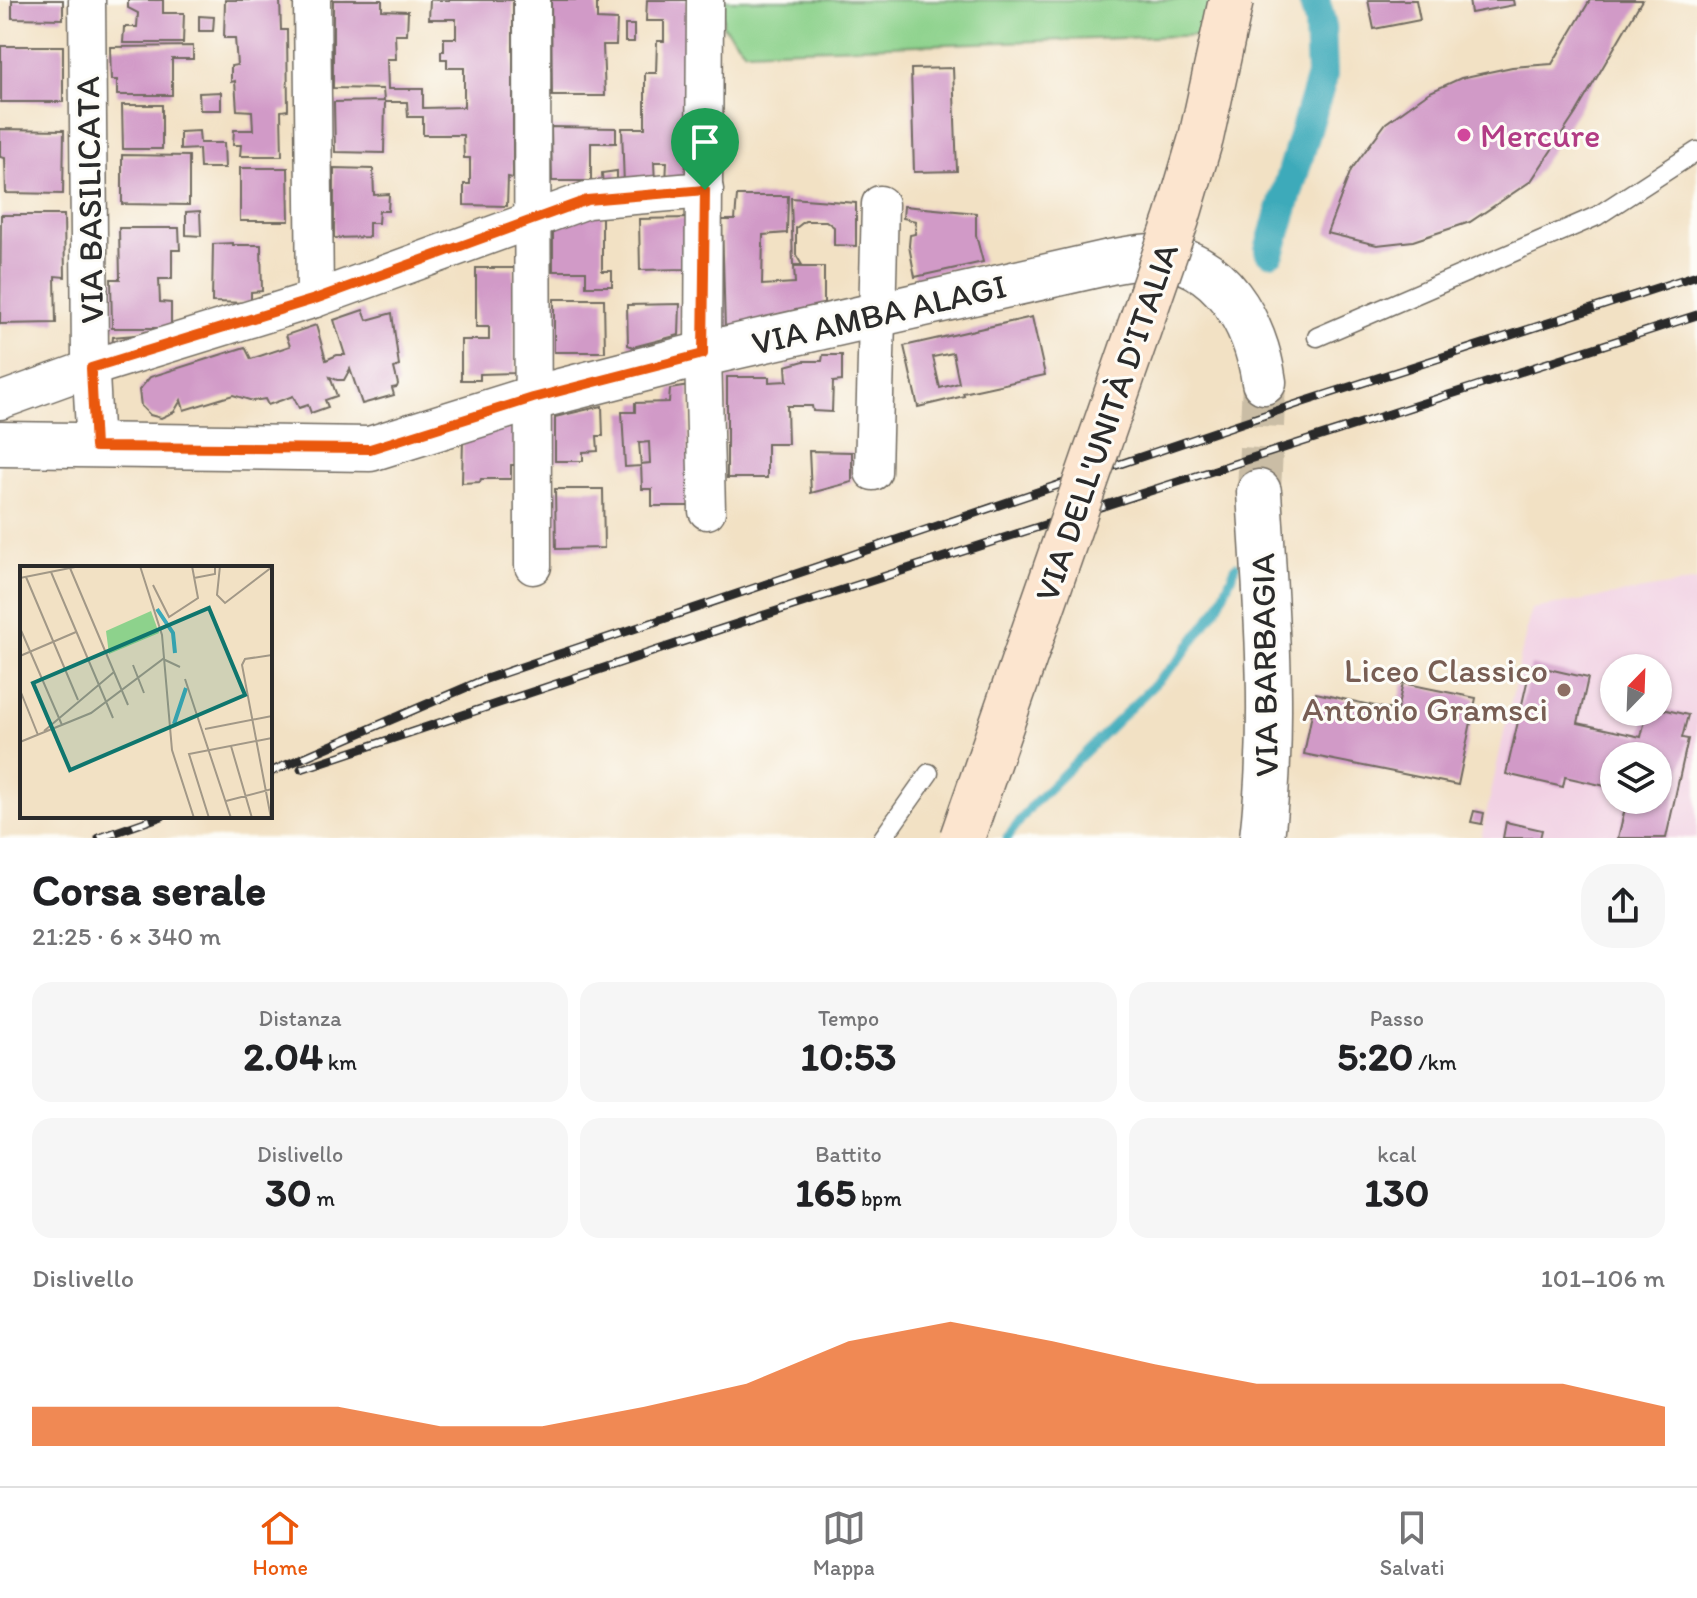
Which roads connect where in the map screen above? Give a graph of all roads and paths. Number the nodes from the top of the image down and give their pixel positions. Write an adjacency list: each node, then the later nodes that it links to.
1 (87, 0): 14 (street, VIA BASILICATA)
2 (312, 0): 10 (street)
3 (532, 0): 9 (street)
4 (705, 0): 7 (street)
5 (1231, 0): 26 (main road, VIA DELL'UNITÀ D'ITALIA, bridge)
6 (1697, 151): 12 (lane)
7 (705, 190): 9 (street); 13 (street)
8 (880, 204): 11 (street)
9 (531, 220): 10 (street); 16 (street)
10 (315, 299): 14 (street)
11 (877, 315): 13 (street, VIA AMBA ALAGI); 15 (street, VIA AMBA ALAGI); 20 (street)
12 (1317, 337)
13 (703, 354): 16 (street, VIA AMBA ALAGI); 22 (street)
14 (91, 368): 17 (street); 19 (street, VIA BASILICATA)
15 (1264, 382)
16 (533, 398): 19 (street, VIA AMBA ALAGI); 23 (street)
17 (0, 401)
18 (0, 444): 19 (street, VIA AMBA ALAGI)
19 (95, 447)
20 (873, 472)
21 (1259, 492): 27 (street, VIA BARBAGIA)
22 (707, 511)
23 (533, 566)
24 (929, 773): 25 (lane)
25 (883, 838)
26 (962, 838)
27 (1262, 838)

